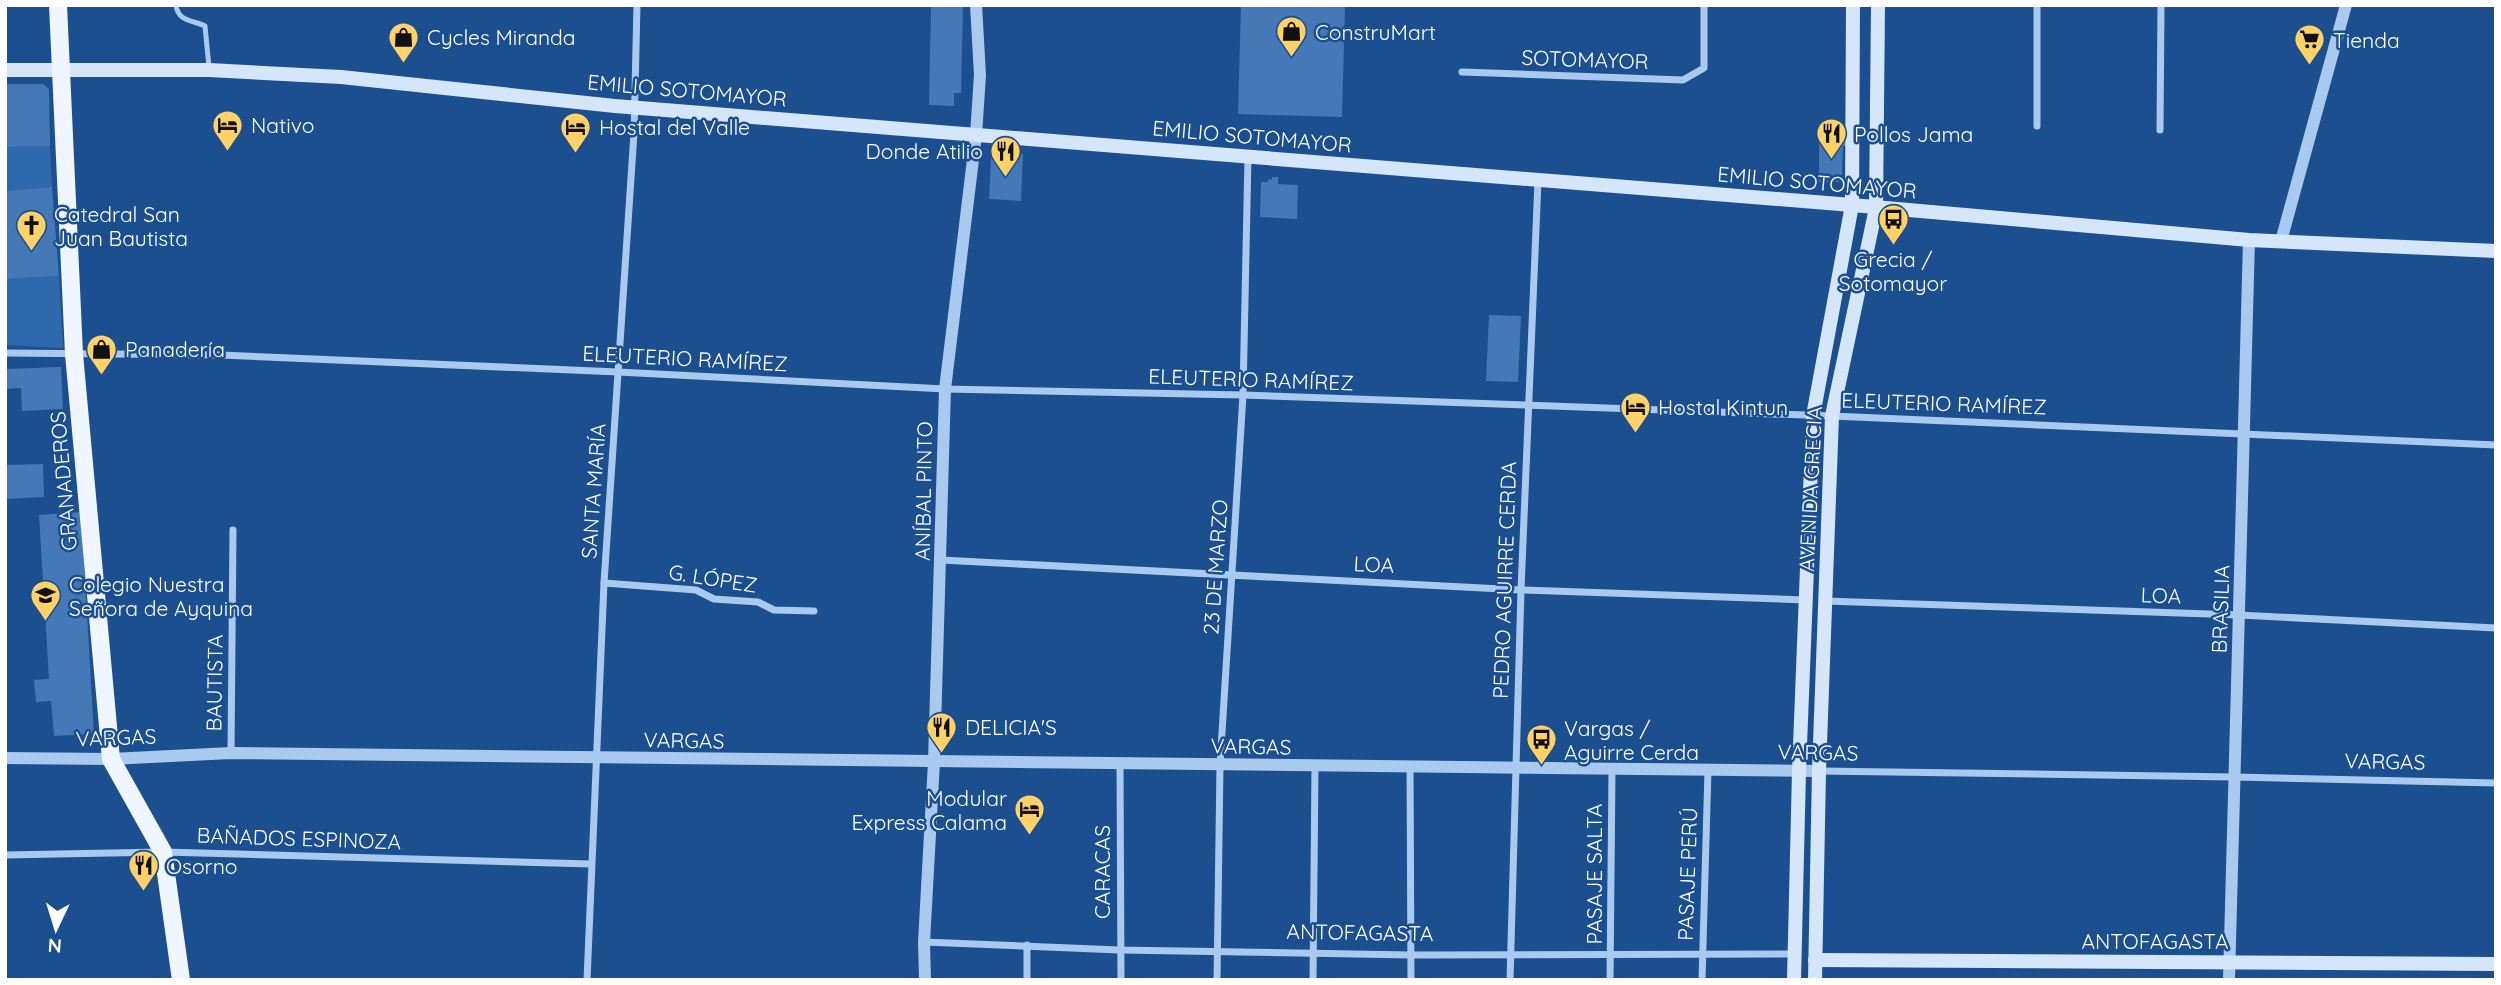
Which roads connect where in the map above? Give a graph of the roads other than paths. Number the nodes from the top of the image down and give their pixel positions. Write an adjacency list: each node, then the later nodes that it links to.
1 (58, 5): 12 (main road, GRANADEROS)
2 (176, 5): 13 (lane)
3 (637, 5): 15 (street, SANTA MARÍA)
4 (976, 5): 18 (street, ANÍBAL PINTO)
5 (1704, 5): 14 (street, SOTOMAYOR)
6 (1853, 5): 21 (main road, AVENIDA GRECIA)
7 (1878, 5): 22 (main road, AVENIDA GRECIA)
8 (2038, 5): 16 (street)
9 (2161, 5): 17 (street)
10 (2346, 5): 24 (street)
11 (5, 70): 12 (main road, EMILIO SOTOMAYOR)
12 (61, 70): 13 (main road, EMILIO SOTOMAYOR); 27 (main road, GRANADEROS)
13 (209, 70): 15 (main road, EMILIO SOTOMAYOR)
14 (1462, 72)
15 (635, 106): 18 (main road, EMILIO SOTOMAYOR); 28 (street, SANTA MARÍA)
16 (2037, 126)
17 (2160, 131)
18 (976, 135): 19 (main road, EMILIO SOTOMAYOR); 29 (street, ANÍBAL PINTO)
19 (1248, 157): 20 (main road, EMILIO SOTOMAYOR); 30 (street, 23 DE MARZO)
20 (1538, 181): 21 (main road, EMILIO SOTOMAYOR); 31 (street, PEDRO AGUIRRE CERDA)
21 (1852, 205): 22 (main road, EMILIO SOTOMAYOR); 32 (main road, AVENIDA GRECIA)
22 (1877, 208): 23 (main road, EMILIO SOTOMAYOR); 33 (main road, AVENIDA GRECIA)
23 (2249, 240): 24 (main road, EMILIO SOTOMAYOR); 34 (street, BRASILIA)
24 (2281, 242): 25 (main road, EMILIO SOTOMAYOR)
25 (2496, 251)
26 (5, 353): 27 (street, ELEUTERIO RAMÍREZ)
27 (74, 354): 28 (street, ELEUTERIO RAMÍREZ); 48 (main road, GRANADEROS)
28 (618, 372): 29 (street, ELEUTERIO RAMÍREZ); 39 (street, SANTA MARÍA)
29 (945, 389): 30 (street, ELEUTERIO RAMÍREZ); 37 (street, ANÍBAL PINTO)
30 (1243, 395): 31 (street, ELEUTERIO RAMÍREZ); 38 (street, 23 DE MARZO)
31 (1528, 406): 32 (street, ELEUTERIO RAMÍREZ); 40 (street, PEDRO AGUIRRE CERDA)
32 (1813, 416): 33 (street, ELEUTERIO RAMÍREZ); 41 (main road, AVENIDA GRECIA)
33 (1832, 416): 34 (street, ELEUTERIO RAMÍREZ); 42 (main road, AVENIDA GRECIA)
34 (2244, 434): 35 (street, ELEUTERIO RAMÍREZ); 44 (street, BRASILIA)
35 (2496, 445)
36 (233, 530): 46 (street, BAUTISTA)
37 (941, 560): 38 (street, LOA); 50 (street, ANÍBAL PINTO)
38 (1233, 574): 40 (street, LOA); 52 (street, 23 DE MARZO)
39 (604, 583): 43 (street, G. LÓPEZ); 49 (street, SANTA MARÍA)
40 (1521, 590): 41 (street, LOA); 55 (street, PEDRO AGUIRRE CERDA)
41 (1805, 600): 58 (main road, AVENIDA GRECIA)
42 (1825, 601): 44 (street, LOA); 59 (main road, AVENIDA GRECIA)
43 (814, 611)
44 (2239, 615): 45 (street, LOA); 60 (street, BRASILIA)
45 (2496, 628)
46 (231, 753): 48 (street, VARGAS); 49 (street, VARGAS)
47 (5, 758): 48 (street, VARGAS)
48 (111, 758): 62 (main road, GRANADEROS)
49 (596, 758): 50 (street, VARGAS); 64 (street, SANTA MARÍA)
50 (934, 762): 51 (street, VARGAS); 65 (street, ANÍBAL PINTO)
51 (1120, 764): 52 (street, VARGAS); 67 (street, CARACAS)
52 (1220, 765): 53 (street, VARGAS); 68 (street, 23 DE MARZO)
53 (1315, 766): 54 (street, VARGAS); 69 (street)
54 (1410, 767): 55 (street, VARGAS); 73 (street)
55 (1515, 768): 56 (street, VARGAS); 70 (street, PEDRO AGUIRRE CERDA)
56 (1612, 769): 57 (street, VARGAS); 74 (street, PASAJE SALTA)
57 (1708, 770): 58 (street, VARGAS); 71 (street, PASAJE PERÚ)
58 (1799, 771): 59 (street, VARGAS); 72 (main road, AVENIDA GRECIA)
59 (1819, 771): 60 (street, VARGAS); 75 (main road, AVENIDA GRECIA)
60 (2234, 777): 61 (street, VARGAS); 76 (street, BRASILIA)
61 (2496, 783)
62 (163, 852): 63 (street, BAÑADOS ESPINOZA); 64 (street, BAÑADOS ESPINOZA); 78 (main road, GRANADEROS)
63 (5, 855)
64 (591, 864): 79 (street, SANTA MARÍA)
65 (924, 942): 66 (street, ANTOFAGASTA); 80 (street, ANÍBAL PINTO)
66 (1027, 945): 67 (street, ANTOFAGASTA); 81 (street)
67 (1119, 950): 68 (street, ANTOFAGASTA); 82 (street, CARACAS)
68 (1217, 950): 69 (street, ANTOFAGASTA); 83 (street, 23 DE MARZO)
69 (1313, 952): 73 (street, ANTOFAGASTA); 84 (street)
70 (1511, 954): 73 (street, ANTOFAGASTA); 74 (street, ANTOFAGASTA); 86 (street, PEDRO AGUIRRE CERDA)
71 (1703, 954): 72 (street, ANTOFAGASTA); 74 (street, ANTOFAGASTA); 88 (street, PASAJE PERÚ)
72 (1795, 954): 89 (main road, AVENIDA GRECIA)
73 (1411, 955): 85 (street)
74 (1611, 955): 87 (street, PASAJE SALTA)
75 (1815, 960): 76 (main road, ANTOFAGASTA); 90 (main road, AVENIDA GRECIA)
76 (2229, 962): 77 (main road, ANTOFAGASTA); 91 (street, BRASILIA)
77 (2496, 964)
78 (181, 980)
79 (587, 980)
80 (925, 980)
81 (1027, 980)
82 (1121, 980)
83 (1217, 980)
84 (1313, 980)
85 (1411, 980)
86 (1510, 980)
87 (1610, 980)
88 (1702, 980)
89 (1794, 980)
90 (1815, 980)
91 (2229, 980)

